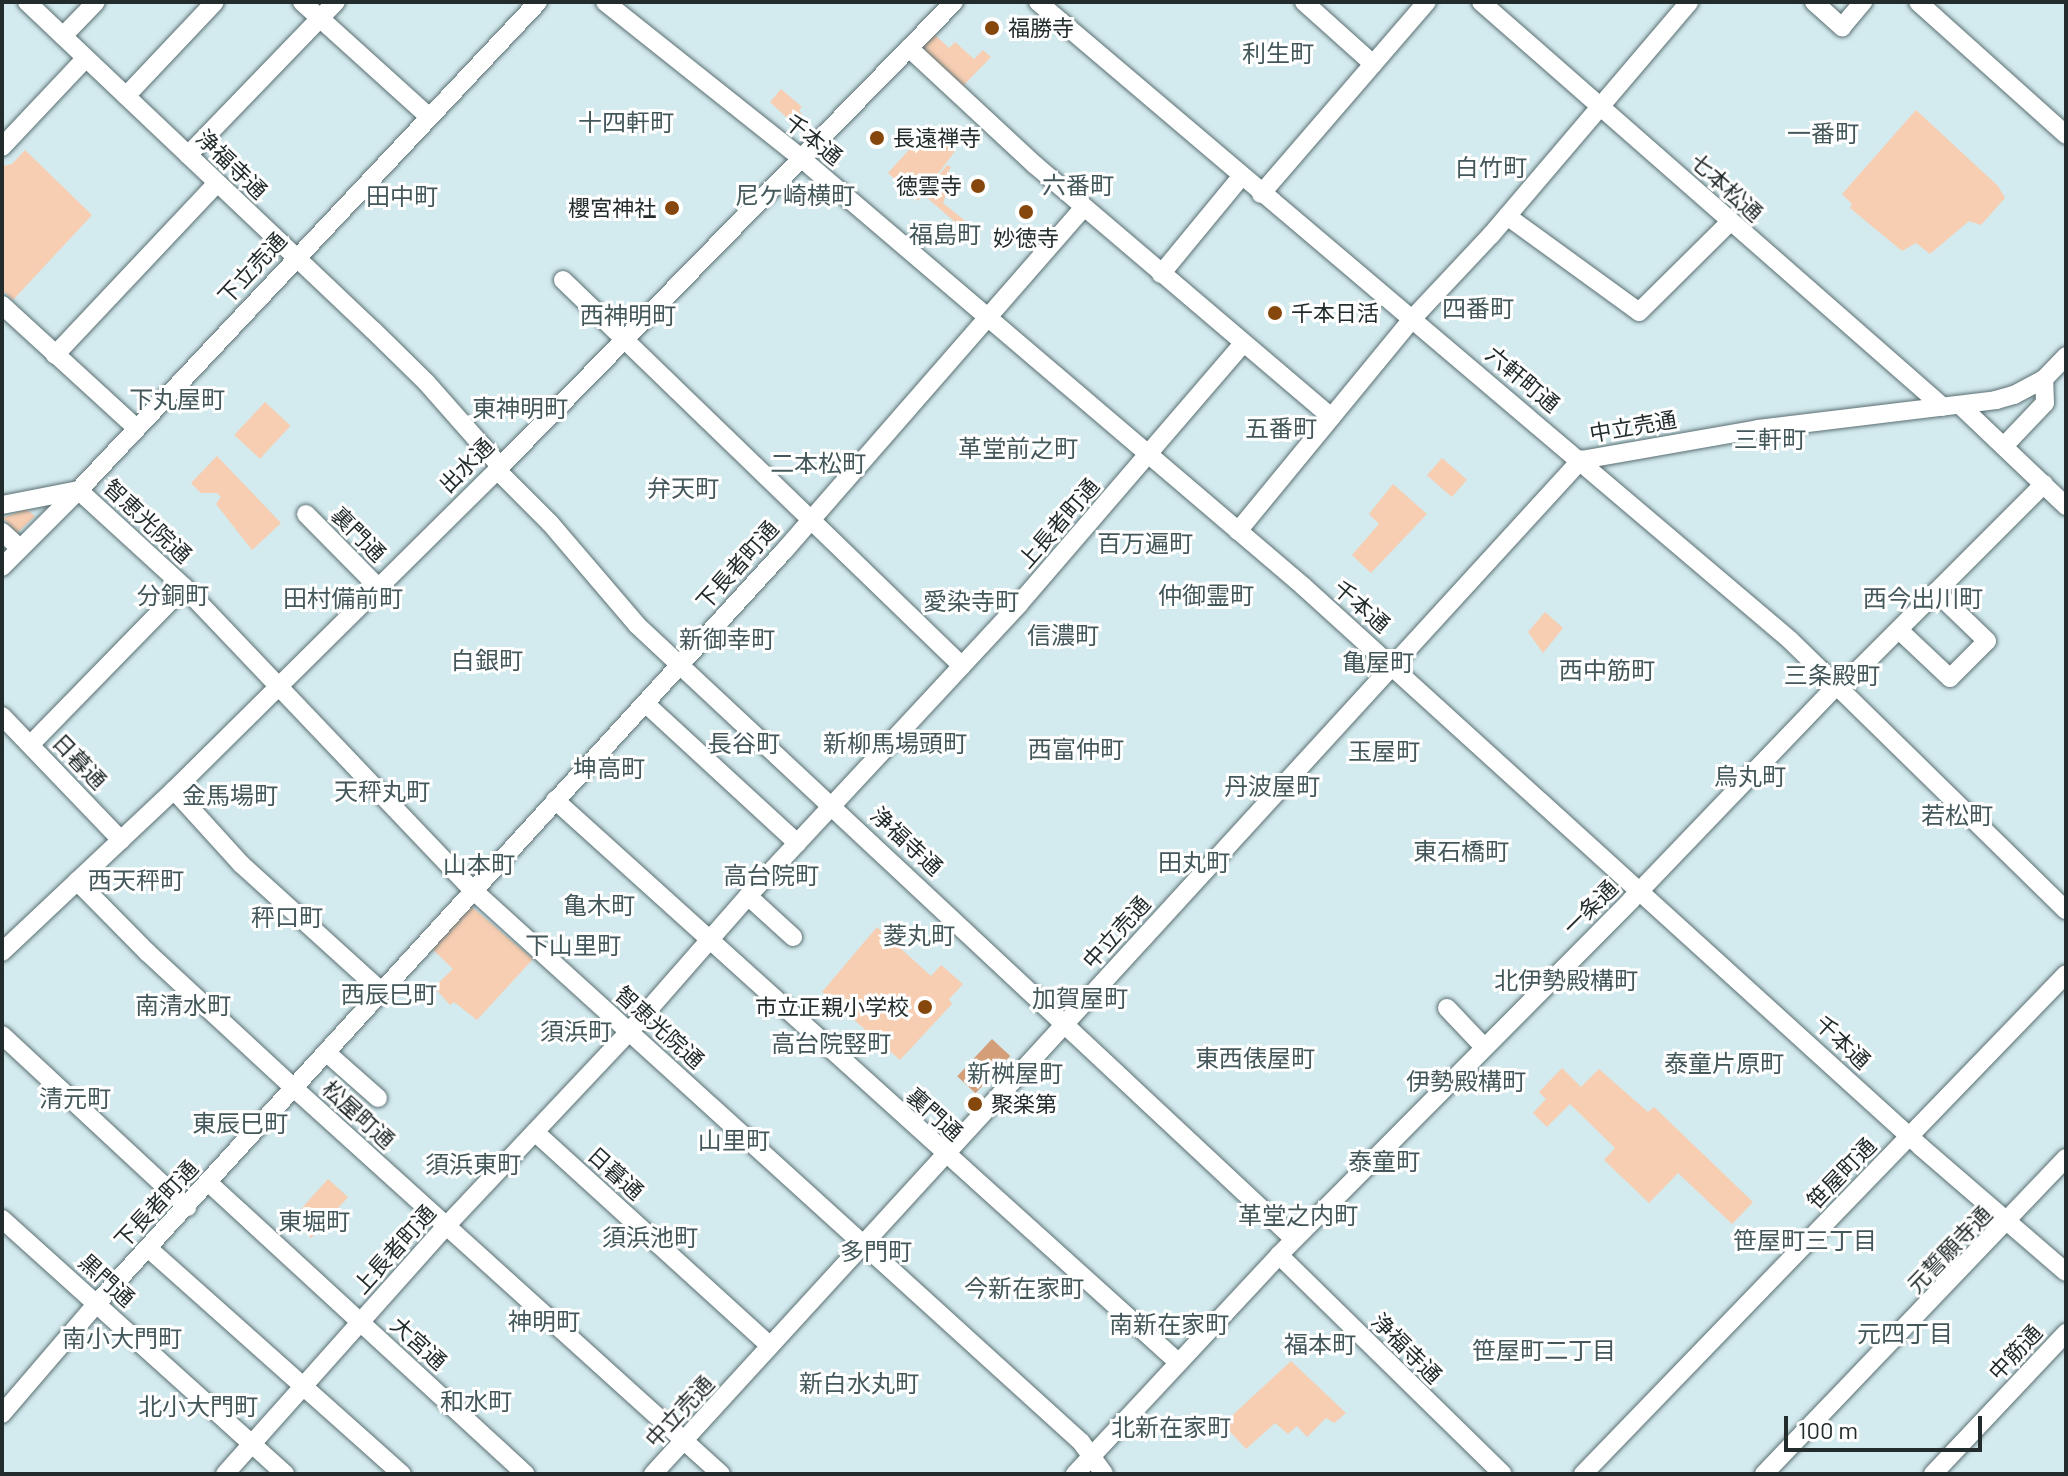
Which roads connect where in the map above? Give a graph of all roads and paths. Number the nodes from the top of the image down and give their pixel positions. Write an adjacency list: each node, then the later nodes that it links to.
1 (27, 2): 18 (street, 浄福寺通)
2 (96, 2): 18 (street)
3 (215, 2): 22 (street)
4 (302, 2): 17 (street)
5 (336, 2): 17 (street)
6 (538, 2): 24 (street, 下立売通)
7 (605, 2): 28 (street, 千本通)
8 (954, 2): 19 (street, 出水通)
9 (1038, 2): 29 (street, 六軒町通)
10 (1304, 2): 21 (street)
11 (1427, 2): 21 (street)
12 (1481, 2): 23 (street, 七本松通)
13 (1689, 2): 23 (street)
14 (1814, 2): 15 (street)
15 (1863, 2)
16 (1918, 2): 25 (street)
17 (321, 19): 24 (street); 27 (street)
18 (63, 36): 20 (street, 浄福寺通)
19 (909, 48): 28 (street, 出水通); 32 (street)
20 (86, 58): 22 (street, 浄福寺通); 26 (street)
21 (1373, 64): 31 (street)
22 (126, 96): 27 (street, 浄福寺通)
23 (1599, 106): 33 (street); 34 (street, 七本松通)
24 (428, 116): 35 (street, 下立売通)
25 (2066, 135)
26 (2, 147)
27 (188, 155): 30 (street, 浄福寺通)
28 (801, 158): 39 (street, 千本通); 41 (street, 出水通)
29 (1241, 177): 31 (street, 六軒町通); 36 (street)
30 (217, 183): 35 (street, 浄福寺通); 43 (street)
31 (1261, 194): 40 (street, 六軒町通)
32 (1084, 207): 36 (street); 39 (street, 下長者町通)
33 (1507, 216): 34 (street); 40 (street)
34 (1730, 222): 46 (street, 七本松通)
35 (296, 256): 48 (street, 下立売通); 52 (street, 浄福寺通)
36 (1161, 274): 42 (street)
37 (563, 280): 41 (street)
38 (2, 305): 43 (street)
39 (989, 317): 50 (street, 千本通); 58 (street, 下長者町通)
40 (1412, 319): 47 (street); 51 (street, 六軒町通)
41 (624, 338): 52 (street, 出水通); 58 (street)
42 (1243, 344): 47 (street); 50 (street, 上長者町通)
43 (55, 355): 48 (street)
44 (2066, 356): 45 (street)
45 (2044, 379): 46 (street); 49 (street)
46 (1952, 407): 49 (street, 七本松通); 51 (street, 中立売通)
47 (1331, 417): 59 (street)
48 (136, 428): 54 (street, 下立売通)
49 (2004, 446): 53 (street, 七本松通)
50 (1150, 454): 59 (street, 千本通); 69 (street, 上長者町通)
51 (1581, 460): 68 (street, 中立売通); 70 (street, 六軒町通)
52 (498, 468): 64 (street, 出水通); 67 (street, 浄福寺通)
53 (2044, 484): 56 (street, 七本松通); 65 (street, 一条通)
54 (79, 490): 55 (street, 智恵光院通); 61 (street, 下立売通); 63 (street, 智恵光院通)
55 (2, 505)
56 (2066, 506)
57 (306, 514): 64 (street, 裏門通)
58 (811, 519): 67 (street, 下長者町通); 69 (street)
59 (1238, 531): 68 (street, 千本通)
60 (2, 532): 61 (street)
61 (20, 548): 62 (street, 下立売通)
62 (2, 567)
63 (184, 587): 71 (street, 智恵光院通); 74 (street)
64 (378, 587): 71 (street, 出水通)
65 (1936, 592): 66 (street, 一条通); 66 (street)
66 (1899, 630): 70 (street, 一条通)
67 (680, 664): 72 (street, 下長者町通); 77 (street, 浄福寺通)
68 (1392, 665): 81 (street, 千本通); 91 (street, 中立売通)
69 (962, 666): 77 (street, 上長者町通)
70 (1840, 685): 81 (street, 一条通); 84 (street, 六軒町通)
71 (279, 686): 75 (street, 出水通); 82 (street, 智恵光院通)
72 (645, 703): 76 (street, 下長者町通); 79 (street)
73 (2, 716): 74 (street, 日暮通)
74 (31, 744): 78 (street, 日暮通)
75 (174, 790): 78 (street, 出水通); 89 (street)
76 (555, 800): 82 (street, 下長者町通); 86 (street, 裏門通)
77 (832, 805): 79 (street, 上長者町通); 91 (street, 浄福寺通)
78 (121, 840): 80 (street, 出水通)
79 (797, 843): 83 (street, 上長者町通)
80 (77, 881): 87 (street, 出水通); 96 (street, 松屋町通)
81 (1640, 890): 94 (street, 一条通); 99 (street, 千本通)
82 (474, 891): 89 (street, 下長者町通); 92 (street, 智恵光院通)
83 (748, 896): 85 (street); 86 (street, 上長者町通)
84 (2066, 910)
85 (793, 937)
86 (709, 940): 92 (street, 上長者町通); 100 (street, 裏門通)
87 (2, 952)
88 (2066, 974): 99 (street, 笹屋町通)
89 (382, 992): 95 (street, 下長者町通)
90 (1447, 1008): 94 (street)
91 (1066, 1023): 100 (street, 中立売通); 107 (street, 浄福寺通)
92 (629, 1032): 98 (street, 上長者町通); 108 (street, 智恵光院通)
93 (2, 1035): 103 (street)
94 (1483, 1046): 107 (street, 一条通)
95 (327, 1053): 96 (street, 下長者町通); 97 (street)
96 (295, 1089): 102 (street, 下長者町通); 106 (street, 松屋町通)
97 (378, 1098)
98 (535, 1132): 106 (street, 上長者町通); 115 (street, 日暮通)
99 (1910, 1137): 105 (street, 千本通); 131 (street, 笹屋町通)
100 (943, 1154): 108 (street, 中立売通); 116 (street, 裏門通)
101 (2066, 1158): 105 (street, 元誓願寺通)
102 (209, 1183): 103 (street, 下長者町通); 113 (street, 大宮通)
103 (187, 1207): 109 (street, 下長者町通)
104 (2, 1219): 112 (street, 黒門通)
105 (2007, 1223): 111 (street, 千本通); 132 (street, 元誓願寺通)
106 (447, 1225): 113 (street, 上長者町通); 119 (street, 松屋町通)
107 (1294, 1239): 110 (street, 一条通)
108 (861, 1245): 115 (street, 中立売通); 121 (street, 智恵光院通)
109 (148, 1248): 112 (street, 下長者町通); 117 (street)
110 (1279, 1255): 116 (street, 一条通); 130 (street, 浄福寺通)
111 (2066, 1272)
112 (97, 1303): 118 (street, 下長者町通); 120 (street, 黒門通)
113 (361, 1322): 117 (street, 上長者町通); 125 (street, 大宮通)
114 (2066, 1333): 133 (street, 中筋通)
115 (770, 1346): 119 (street, 中立売通)
116 (1179, 1363): 121 (street, 一条通)
117 (301, 1387): 120 (street, 上長者町通); 124 (street)
118 (5, 1405)
119 (684, 1440): 126 (street, 中立売通); 127 (street, 松屋町通)
120 (253, 1444): 122 (street, 上長者町通); 123 (street, 黒門通)
121 (1092, 1457): 128 (street, 一条通); 129 (street, 智恵光院通)
122 (225, 1474)
123 (285, 1474)
124 (402, 1474)
125 (526, 1474)
126 (653, 1474)
127 (721, 1474)
128 (1075, 1474)
129 (1104, 1474)
130 (1503, 1474)
131 (1583, 1474)
132 (1764, 1474)
133 (1933, 1474)

